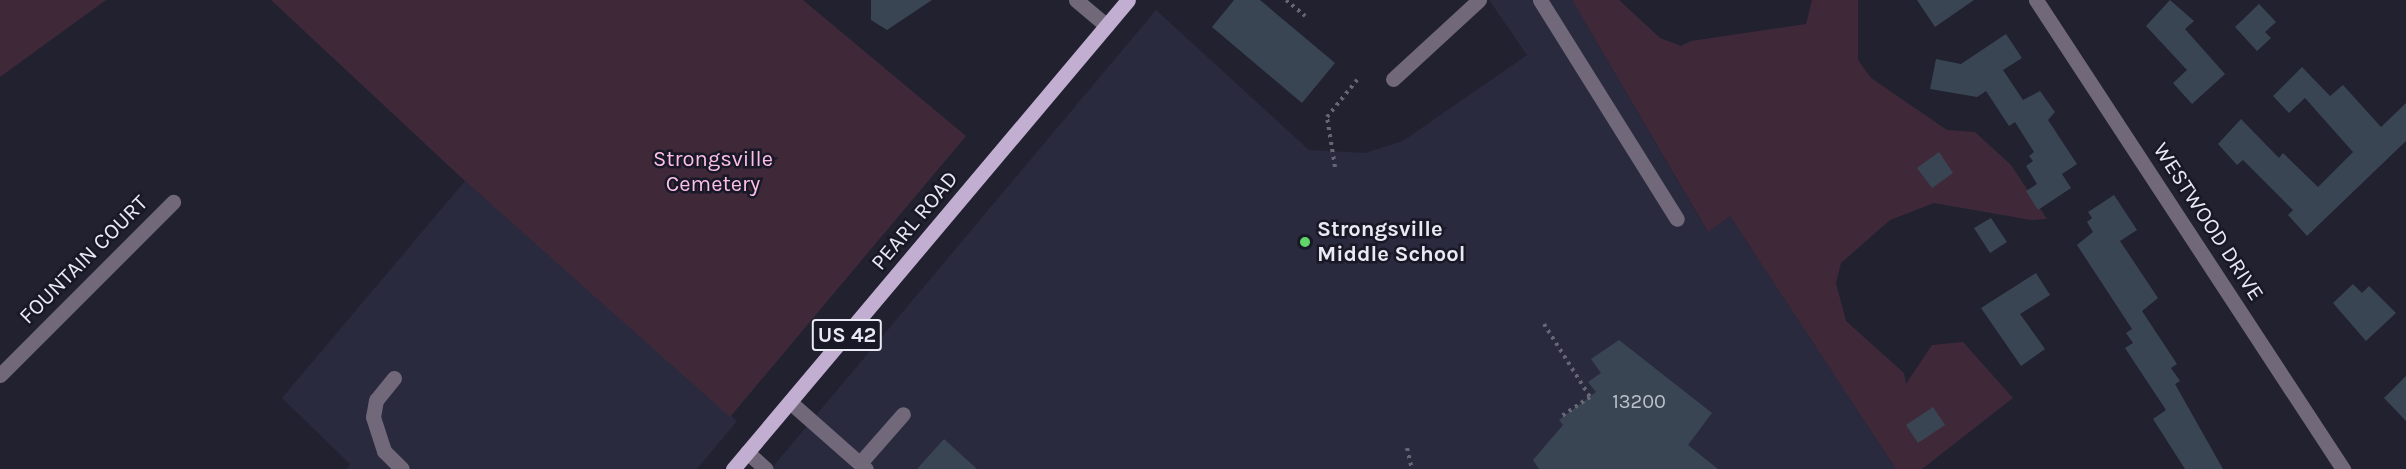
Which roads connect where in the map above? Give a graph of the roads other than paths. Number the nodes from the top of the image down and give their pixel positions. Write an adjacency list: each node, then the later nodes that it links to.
1 (1076, 0): 6 (street)
2 (1128, 0): 6 (main road, PEARL ROAD / US 42)
3 (1540, 0): 9 (street)
4 (2036, 0): 19 (street, WESTWOOD DRIVE)
5 (1473, 2): 7 (street)
6 (1107, 26): 12 (main road, PEARL ROAD / US 42)
7 (1393, 79)
8 (173, 202): 10 (street, FOUNTAIN COURT)
9 (1677, 219)
10 (0, 375)
11 (394, 378): 16 (street)
12 (790, 402): 14 (main road, PEARL ROAD / US 42); 15 (street)
13 (903, 414): 15 (street)
14 (747, 452): 17 (main road, PEARL ROAD / US 42); 18 (street)
15 (863, 466)
16 (402, 469)
17 (733, 469)
18 (766, 469)
19 (2343, 469)

